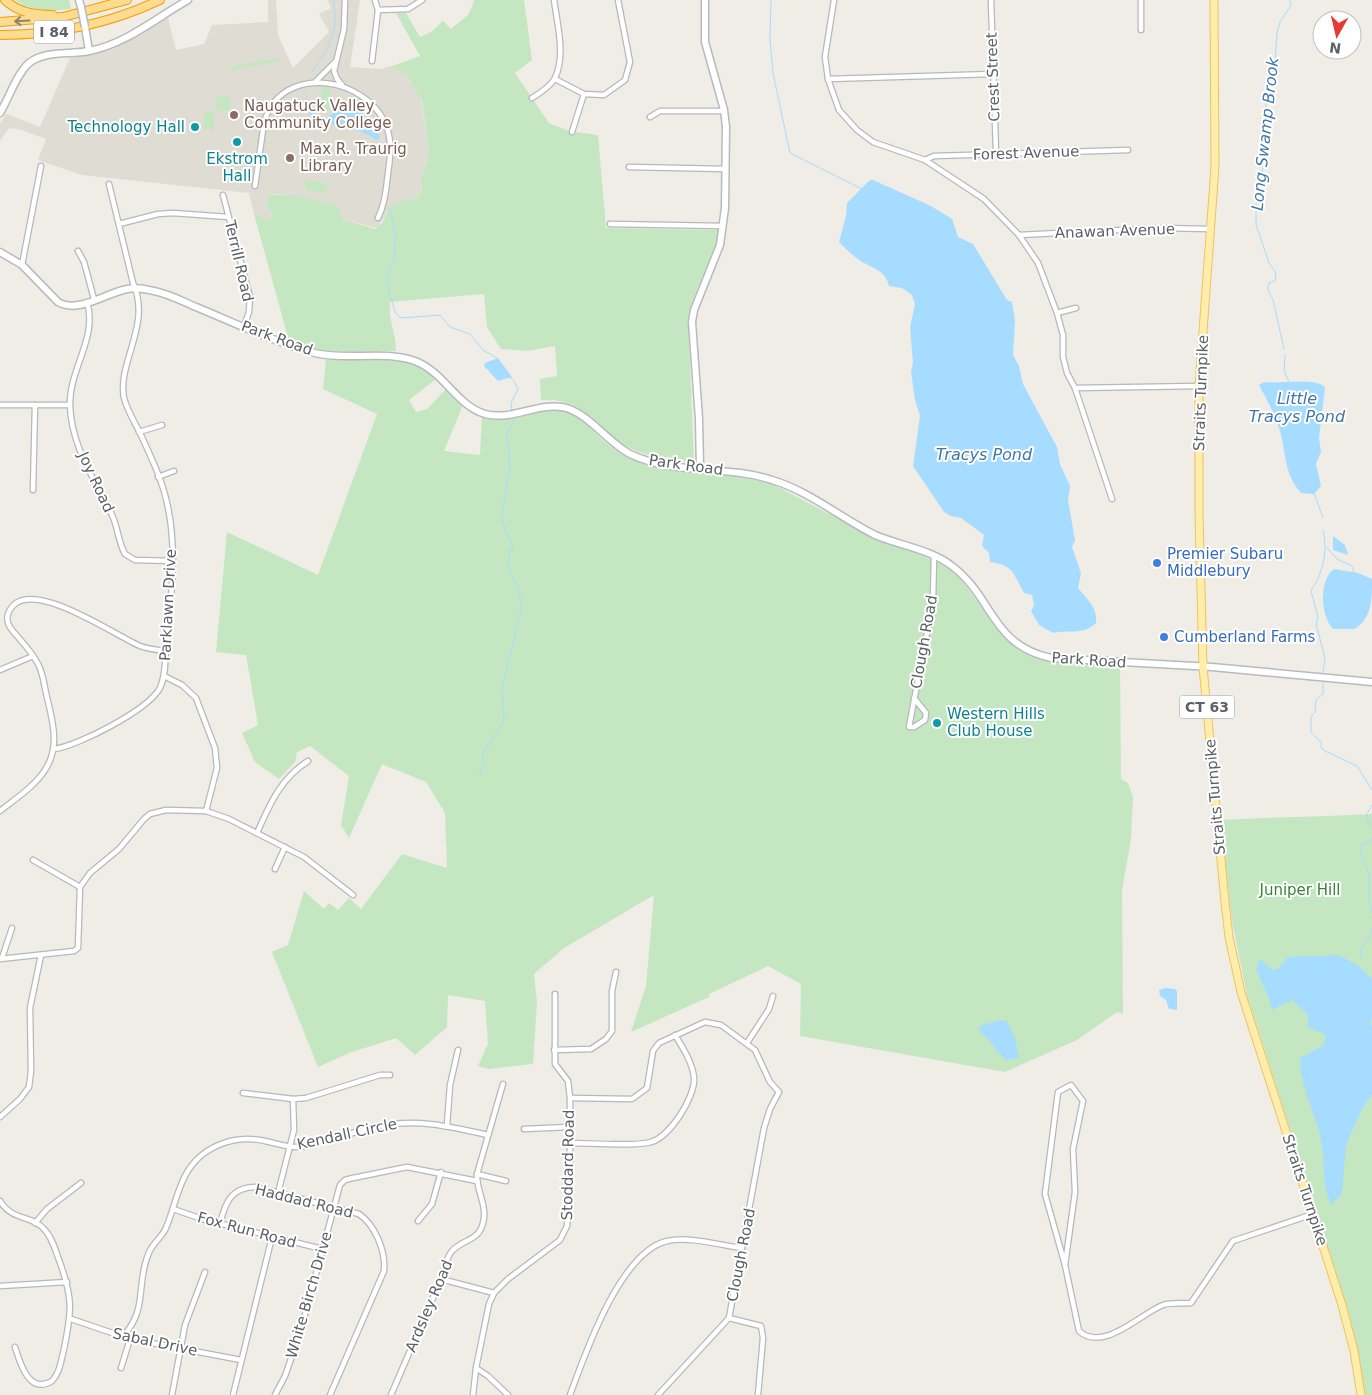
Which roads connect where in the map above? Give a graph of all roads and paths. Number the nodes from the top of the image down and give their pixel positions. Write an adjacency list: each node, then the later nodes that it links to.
1 (5, 0): 16 (highway)
2 (79, 0): 21 (main road, bridge)
3 (127, 0): 16 (highway, I 84)
4 (160, 0): 20 (highway, I 84)
5 (188, 0): 21 (main road)
6 (345, 0): 23 (street)
7 (375, 0): 17 (street)
8 (422, 0): 17 (street)
9 (554, 0): 25 (street)
10 (618, 0): 29 (street)
11 (705, 0): 31 (main road)
12 (834, 0): 26 (street)
13 (991, 0): 24 (street, Crest Street)
14 (1141, 0): 19 (street)
15 (1214, 0): 49 (main road, Straits Turnpike / CT 63)
16 (104, 8): 18 (highway, I 84, one-way to 18)
17 (378, 10): 22 (street)
18 (0, 22)
19 (1141, 30)
20 (0, 34)
21 (89, 51): 32 (main road)
22 (372, 61)
23 (335, 62): 27 (street); 28 (street)
24 (993, 74): 26 (street); 36 (street, Crest Street)
25 (555, 79): 29 (street); 30 (street)
26 (828, 79): 37 (street)
27 (315, 82): 28 (street); 42 (street)
28 (343, 86): 45 (street)
29 (584, 94): 34 (street)
30 (532, 98)
31 (724, 111): 33 (street); 40 (main road)
32 (0, 113)
33 (650, 117)
34 (572, 132)
35 (1128, 150): 36 (street, Forest Avenue)
36 (996, 154): 37 (street, Forest Avenue)
37 (925, 160): 50 (street)
38 (42, 166): 53 (street)
39 (629, 167): 40 (street)
40 (726, 169): 48 (main road)
41 (109, 184): 46 (street, Parklawn Drive)
42 (255, 186)
43 (223, 195): 44 (street, Terrill Road)
44 (228, 217): 46 (street); 58 (street, Terrill Road)
45 (378, 218)
46 (119, 224): 54 (street, Parklawn Drive)
47 (610, 224): 48 (street)
48 (723, 226): 66 (main road)
49 (1210, 229): 50 (street, Anawan Avenue); 59 (main road, Straits Turnpike / CT 63)
50 (1019, 235): 57 (street)
51 (78, 250): 55 (street, Joy Road)
52 (0, 252): 53 (main road, Park Road)
53 (22, 265): 55 (main road, Park Road)
54 (135, 288): 55 (main road, Park Road); 58 (main road, Park Road); 65 (street, Parklawn Drive)
55 (90, 301): 63 (street, Joy Road)
56 (1076, 308): 57 (street)
57 (1057, 313): 60 (street)
58 (244, 326): 66 (main road, Park Road)
59 (1199, 386): 60 (street); 75 (main road, Straits Turnpike / CT 63)
60 (1075, 388): 70 (street)
61 (0, 405): 62 (street)
62 (35, 405): 63 (street); 69 (street)
63 (70, 405): 72 (street, Joy Road)
64 (162, 425): 65 (street)
65 (139, 432): 68 (street, Parklawn Drive)
66 (700, 468): 71 (main road, Park Road)
67 (174, 471): 68 (street)
68 (158, 477): 72 (street, Parklawn Drive)
69 (33, 490)
70 (1112, 498)
71 (934, 555): 75 (main road, Park Road); 79 (street, Clough Road)
72 (172, 560): 73 (street, Parklawn Drive)
73 (166, 651): 74 (street); 77 (street, Parklawn Drive)
74 (33, 656): 76 (street); 80 (street)
75 (1203, 667): 78 (main road, Park Road); 121 (main road, Straits Turnpike / CT 63)
76 (0, 670)
77 (164, 676): 80 (street, Parklawn Drive); 83 (street)
78 (1372, 682)
79 (914, 698): 79 (street, Clough Road)
80 (54, 749): 82 (street)
81 (308, 762): 84 (street)
82 (0, 811)
83 (206, 811): 84 (street); 88 (street)
84 (258, 833): 85 (street)
85 (284, 847): 87 (street); 89 (street)
86 (33, 860): 88 (street)
87 (276, 869)
88 (80, 887): 91 (street)
89 (353, 895)
90 (12, 928): 92 (street)
91 (41, 955): 92 (street); 105 (street)
92 (1, 959)
93 (616, 972): 99 (street)
94 (555, 994): 99 (street, Stoddard Road)
95 (773, 996): 97 (street)
96 (675, 1035): 97 (street); 103 (street); 110 (street)
97 (747, 1043): 126 (street, Clough Road)
98 (458, 1050): 106 (street)
99 (554, 1050): 103 (street, Stoddard Road)
100 (390, 1076): 104 (street)
101 (503, 1084): 109 (street, Ardsley Road)
102 (242, 1093): 104 (street)
103 (570, 1098): 107 (street, Stoddard Road)
104 (294, 1099): 111 (street)
105 (0, 1117)
106 (448, 1125): 109 (street, Kendall Circle); 111 (street, Kendall Circle)
107 (569, 1127): 108 (street); 110 (street, Stoddard Road)
108 (524, 1129)
109 (488, 1135): 113 (street, Ardsley Road)
110 (570, 1143): 133 (street, Stoddard Road)
111 (291, 1146): 117 (street); 120 (street, Kendall Circle)
112 (441, 1172): 114 (street, White Birch Drive); 119 (street, White Birch Drive); 122 (street)
113 (477, 1174): 114 (street, Ardsley Road); 115 (street)
114 (477, 1181): 130 (street, Ardsley Road)
115 (506, 1181)
116 (80, 1183): 123 (street)
117 (278, 1193): 119 (street, Haddad Road); 124 (street, Haddad Road)
118 (0, 1201): 123 (street)
119 (333, 1207): 127 (street, White Birch Drive); 146 (street, Haddad Road)
120 (173, 1209): 124 (street, Fox Run Road); 136 (street, Kendall Circle)
121 (1313, 1214): 128 (street); 153 (main road, Straits Turnpike / CT 63)
122 (418, 1221)
123 (35, 1223): 131 (street)
124 (220, 1224): 125 (street, Fox Run Road)
125 (272, 1237): 127 (street, Fox Run Road); 140 (street)
126 (742, 1248): 134 (street, Clough Road); 150 (street)
127 (322, 1249): 145 (street, White Birch Drive)
128 (1065, 1265): 128 (street)
129 (205, 1272): 139 (street)
130 (441, 1279): 133 (street); 147 (street, Ardsley Road)
131 (67, 1282): 132 (street); 135 (street)
132 (0, 1286)
133 (494, 1293): 142 (street, Stoddard Road)
134 (729, 1318): 151 (street, Clough Road); 152 (street)
135 (71, 1319): 136 (street, Sabal Drive); 138 (street)
136 (123, 1336): 137 (street, Sabal Drive)
137 (130, 1339): 139 (street, Sabal Drive); 141 (street)
138 (15, 1347)
139 (181, 1350): 140 (street, Sabal Drive); 143 (street)
140 (241, 1360): 144 (street)
141 (121, 1368)
142 (476, 1368): 148 (street, Stoddard Road); 149 (street)
143 (172, 1395)
144 (233, 1395)
145 (275, 1395)
146 (330, 1395)
147 (391, 1395)
148 (473, 1395)
149 (508, 1395)
150 (570, 1395)
151 (658, 1395)
152 (758, 1395)
153 (1361, 1395)

